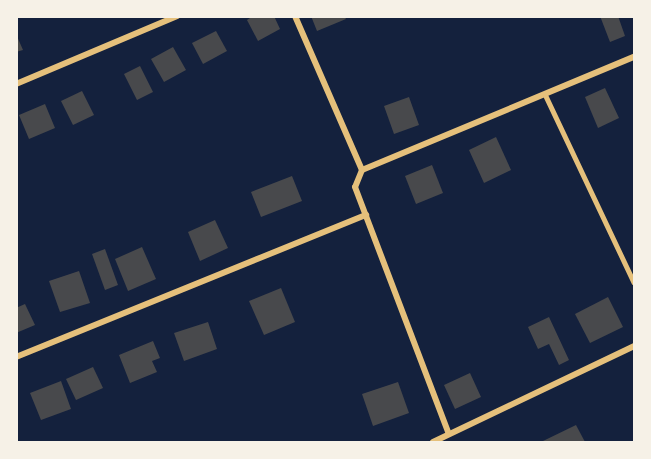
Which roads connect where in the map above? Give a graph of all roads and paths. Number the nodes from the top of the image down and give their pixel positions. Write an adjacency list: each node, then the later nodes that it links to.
1 (177, 16): 4 (street)
2 (295, 16): 6 (street)
3 (634, 57): 5 (street)
4 (16, 84)
5 (545, 94): 6 (street); 8 (lane)
6 (362, 170): 7 (street)
7 (366, 215): 10 (street); 11 (street)
8 (634, 282)
9 (634, 346): 11 (street)
10 (16, 357)
11 (449, 434): 12 (street)
12 (432, 442)

